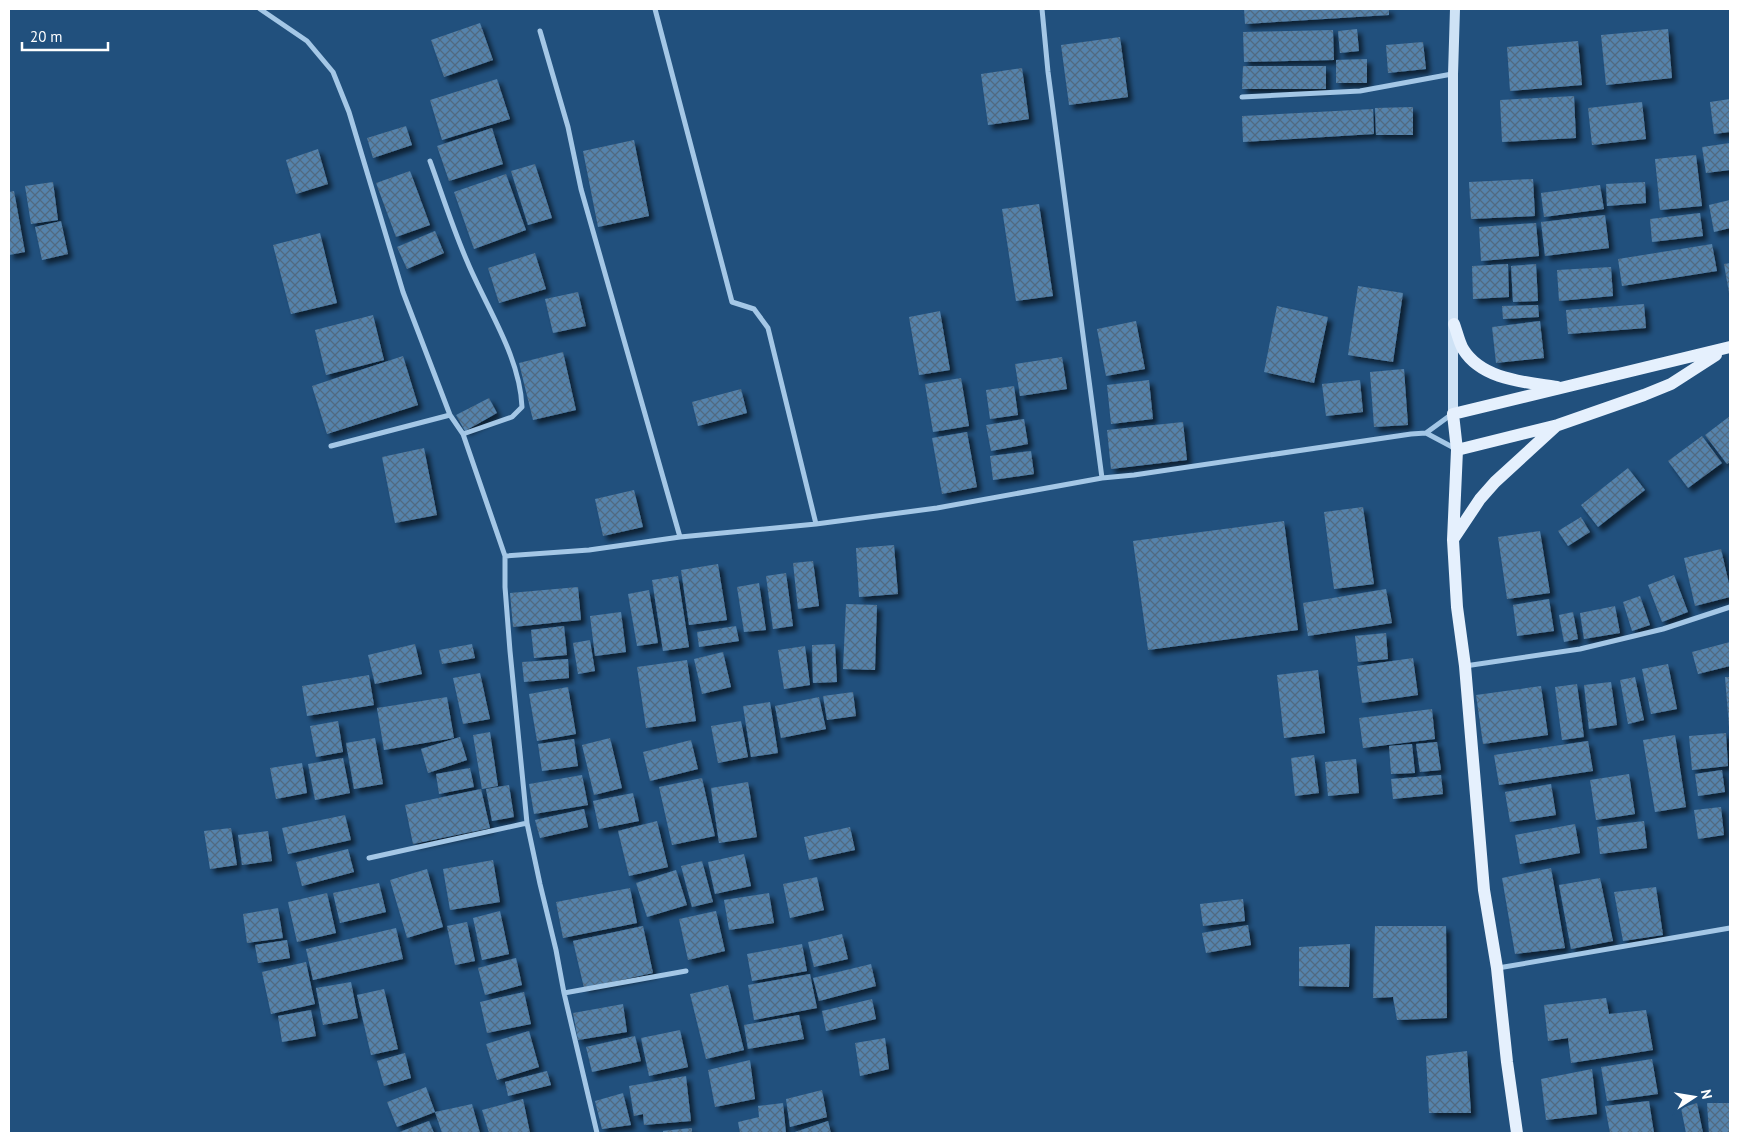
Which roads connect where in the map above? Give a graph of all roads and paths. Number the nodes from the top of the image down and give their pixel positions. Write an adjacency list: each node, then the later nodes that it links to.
1 (260, 9): 13 (street)
2 (654, 9): 20 (street)
3 (1042, 9): 19 (street)
4 (1455, 9): 6 (main road)
5 (540, 31): 21 (street)
6 (1453, 74): 7 (street); 9 (main road)
7 (1242, 97)
8 (430, 161): 16 (street)
9 (1454, 324): 11 (main road); 12 (main road)
10 (1727, 348): 11 (main road); 14 (main road)
11 (1563, 388): 12 (main road)
12 (1452, 414): 15 (street); 18 (main road)
13 (450, 415): 16 (street); 17 (street)
14 (1558, 425): 18 (main road); 22 (main road)
15 (1426, 433): 18 (street); 19 (street)
16 (463, 434): 23 (street)
17 (331, 446)
18 (1457, 450): 22 (main road)
19 (1102, 478): 20 (street)
20 (816, 524): 21 (street)
21 (680, 537): 23 (street)
22 (1453, 540): 25 (main road)
23 (505, 556): 26 (street)
24 (1730, 607): 25 (street)
25 (1465, 666): 29 (main road)
26 (528, 823): 27 (street); 31 (street)
27 (369, 858)
28 (1730, 928): 29 (street)
29 (1497, 968): 33 (main road)
30 (686, 971): 31 (street)
31 (564, 993): 32 (street)
32 (597, 1133)
33 (1517, 1133)

